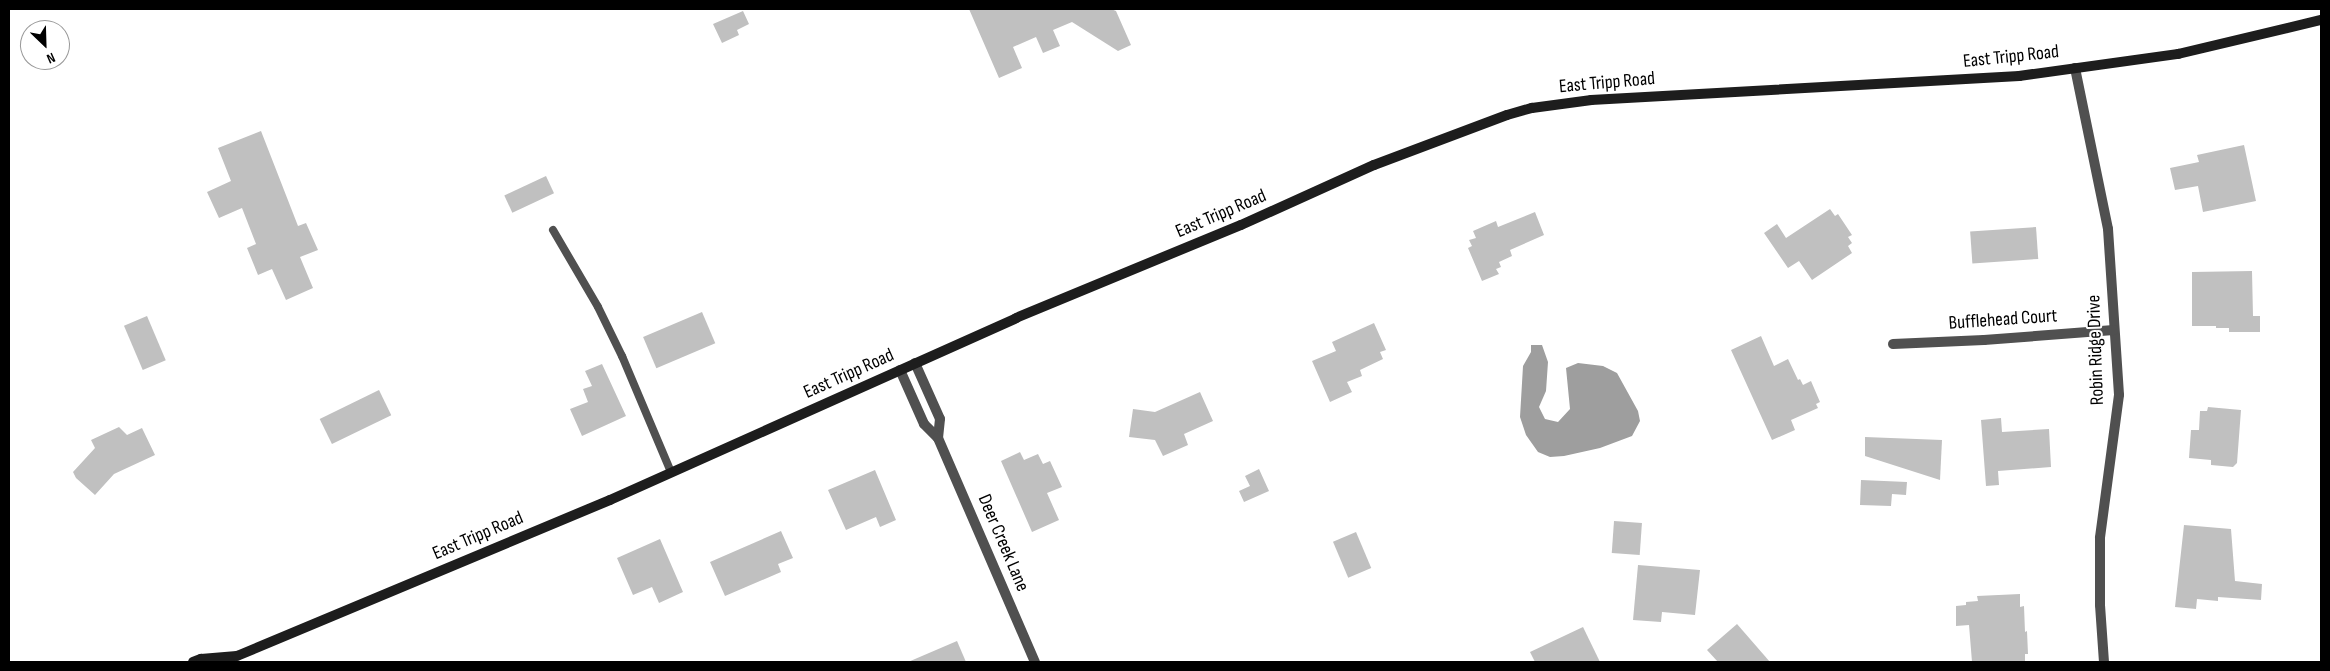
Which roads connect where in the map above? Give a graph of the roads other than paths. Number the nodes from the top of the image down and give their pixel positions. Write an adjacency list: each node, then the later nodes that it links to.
1 (2321, 20): 2 (street, East Tripp Road)
2 (2075, 68): 4 (street, Robin Ridge Drive); 6 (street, East Tripp Road)
3 (553, 230): 9 (lane)
4 (2114, 330): 5 (street, Bufflehead Court); 12 (street, Robin Ridge Drive)
5 (1893, 344)
6 (915, 363): 7 (street, East Tripp Road); 8 (street, Deer Creek Lane)
7 (900, 370): 8 (street, Deer Creek Lane); 9 (street, East Tripp Road)
8 (938, 438): 11 (street, Deer Creek Lane)
9 (672, 472): 10 (street, East Tripp Road)
10 (193, 662)
11 (1035, 662)
12 (2104, 662)

